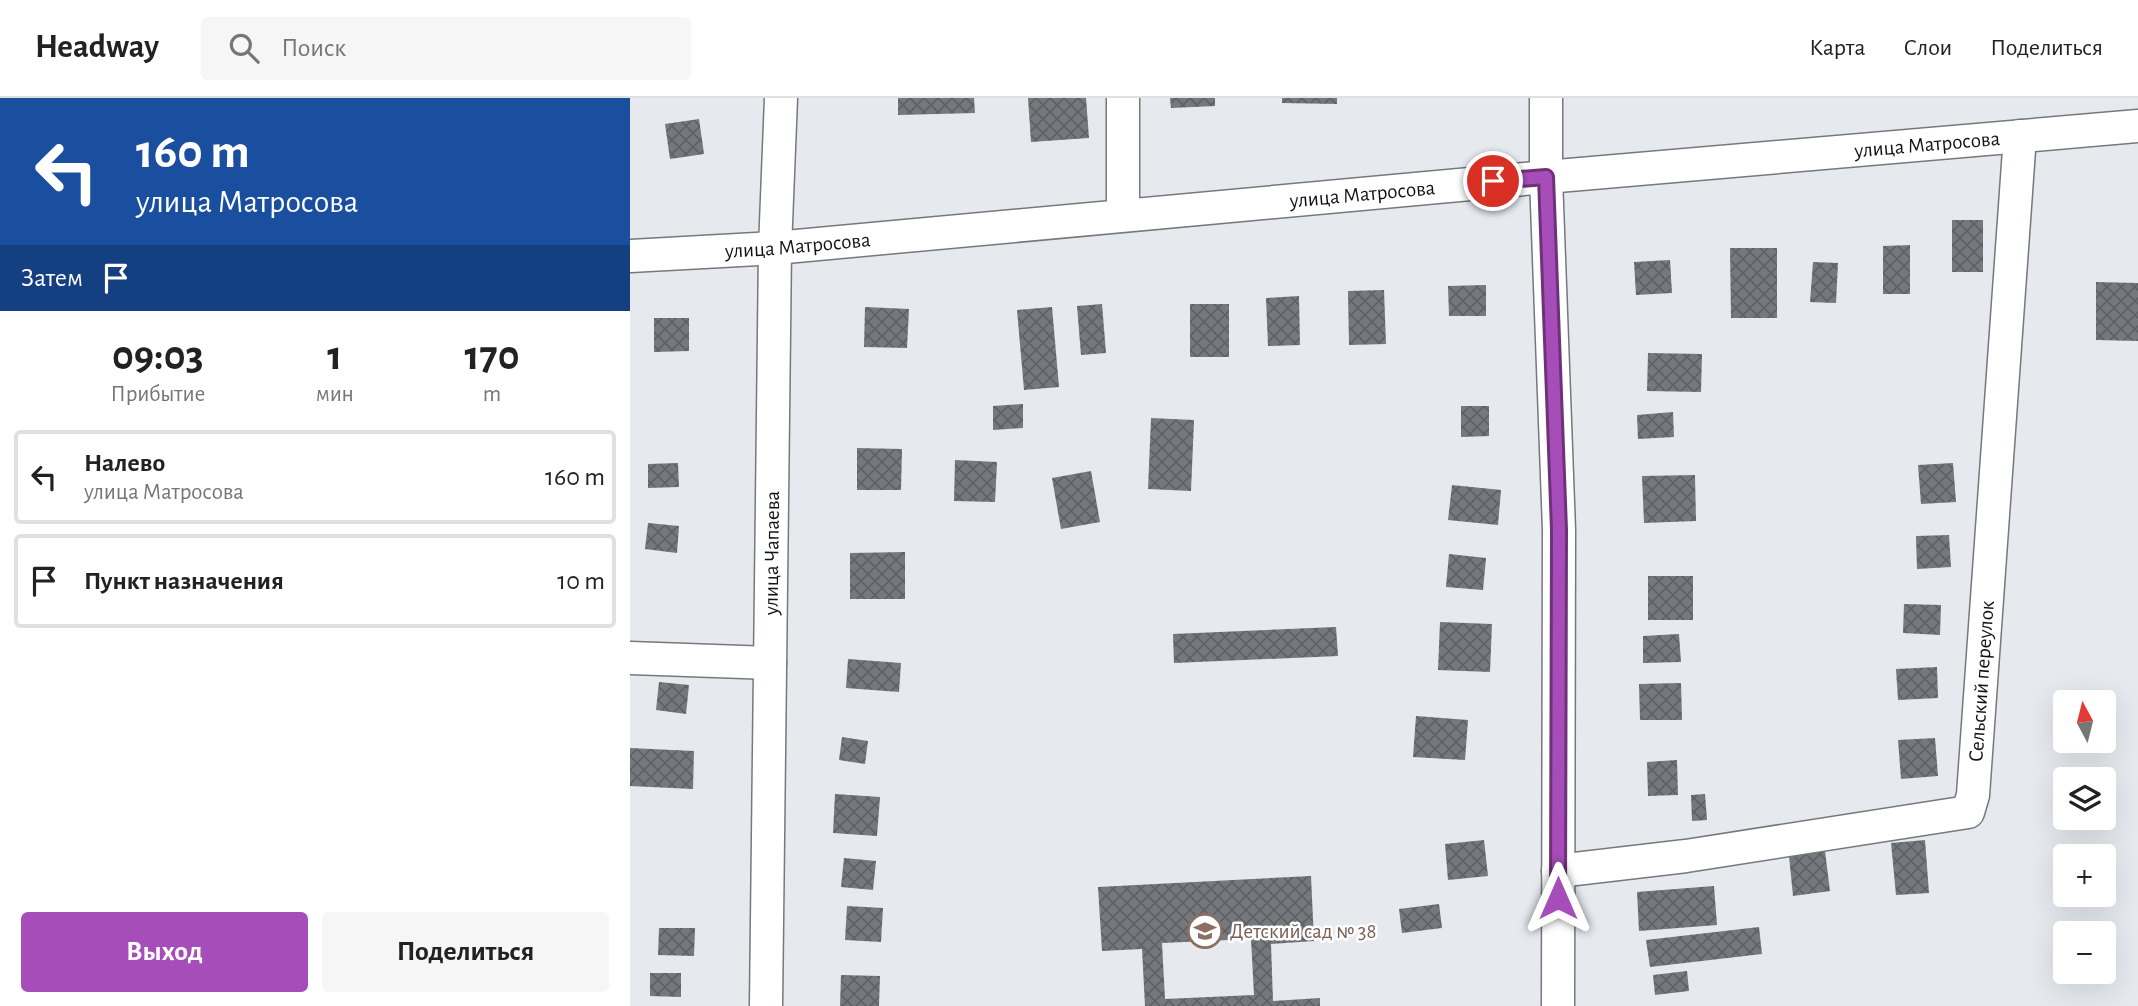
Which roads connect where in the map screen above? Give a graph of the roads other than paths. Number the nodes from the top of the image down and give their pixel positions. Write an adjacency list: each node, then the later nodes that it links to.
1 (781, 98): 8 (street, улица Чапаева)
2 (1123, 98): 7 (street)
3 (1546, 98): 6 (street)
4 (2138, 126): 5 (street, улица Матросова)
5 (2020, 136): 6 (street, улица Матросова); 12 (street, Сельский переулок)
6 (1546, 177): 7 (street, улица Матросова); 12 (street)
7 (1123, 215): 8 (street, улица Матросова)
8 (775, 248): 9 (street, улица Матросова); 11 (street, улица Чапаева)
9 (630, 256)
10 (630, 658): 11 (street)
11 (770, 663): 13 (street, улица Чапаева)
12 (1558, 871): 14 (street)
13 (766, 1006)
14 (1558, 1006)

